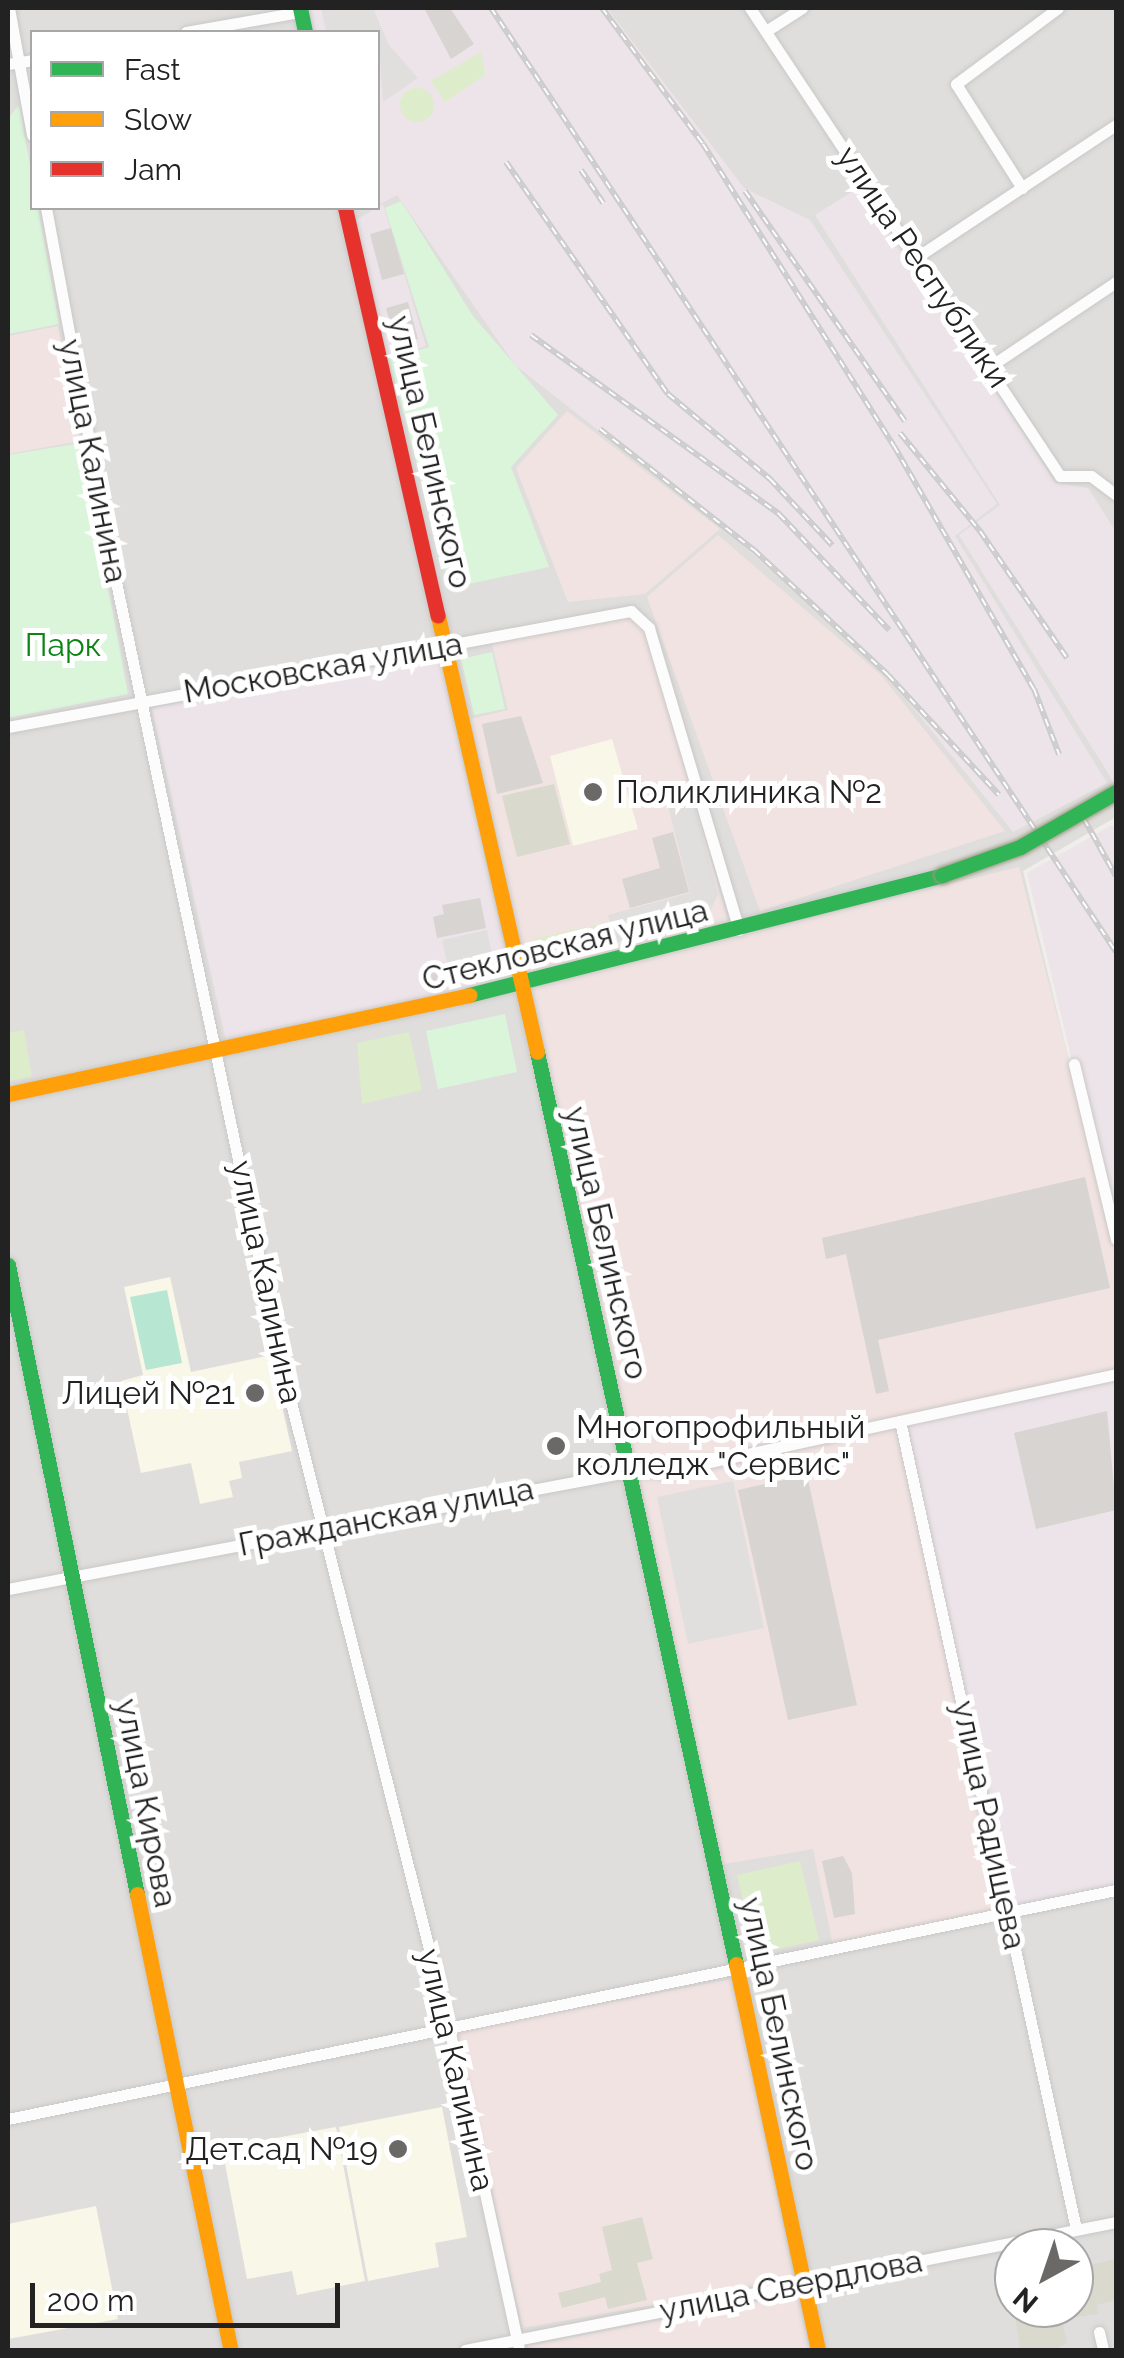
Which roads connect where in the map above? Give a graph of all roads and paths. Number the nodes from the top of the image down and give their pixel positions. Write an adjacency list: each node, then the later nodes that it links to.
1 (9, 8): 8 (street)
2 (750, 8): 7 (street, улица Республики)
3 (802, 8): 7 (street)
4 (1058, 8): 11 (street)
5 (300, 10): 6 (street)
6 (196, 30)
7 (766, 31): 14 (street, улица Республики)
8 (20, 62): 9 (street)
9 (30, 123)
10 (1116, 125): 11 (street)
11 (1022, 188): 14 (street)
12 (46, 210): 19 (street, улица Калинина)
13 (345, 210): 18 (street, улица Белинского)
14 (917, 257): 16 (street, улица Республики)
15 (1116, 282): 16 (street)
16 (989, 366): 17 (street, улица Республики)
17 (1116, 495)
18 (446, 646): 19 (street, Московская улица); 22 (street, Московская улица); 23 (street, улица Белинского)
19 (140, 700): 20 (street, Московская улица); 24 (street, улица Калинина)
20 (8, 727)
21 (1116, 792): 22 (street, Стекловская улица, bridge)
22 (739, 930): 23 (street, Стекловская улица)
23 (520, 985): 24 (street, Стекловская улица); 31 (street, улица Белинского)
24 (220, 1052): 26 (street, Стекловская улица); 32 (street, улица Калинина)
25 (1074, 1064): 27 (street)
26 (8, 1094)
27 (1116, 1239)
28 (8, 1265): 33 (street, улица Кирова)
29 (1116, 1374): 30 (street, Гражданская улица)
30 (900, 1421): 31 (street, Гражданская улица); 36 (street, улица Радищева)
31 (632, 1471): 32 (street, Гражданская улица); 37 (street, улица Белинского)
32 (322, 1530): 33 (street, Гражданская улица); 38 (street, улица Калинина)
33 (70, 1576): 34 (street, Гражданская улица); 39 (street, улица Кирова)
34 (8, 1589)
35 (1116, 1890): 36 (street)
36 (1008, 1912): 37 (street); 42 (street, улица Радищева)
37 (738, 1968): 38 (street); 45 (street, улица Белинского)
38 (449, 2028): 39 (street); 47 (street, улица Калинина)
39 (180, 2084): 40 (street); 48 (street, улица Кирова)
40 (8, 2119)
41 (1116, 2222): 43 (street, улица Свердлова)
42 (1076, 2228)
43 (1082, 2228)
44 (994, 2246): 45 (street, улица Свердлова)
45 (804, 2285): 47 (street, улица Свердлова); 50 (street, улица Белинского)
46 (1098, 2332): 51 (street)
47 (518, 2345): 49 (street, улица Свердлова)
48 (231, 2350)
49 (464, 2350)
50 (818, 2350)
51 (1103, 2350)

